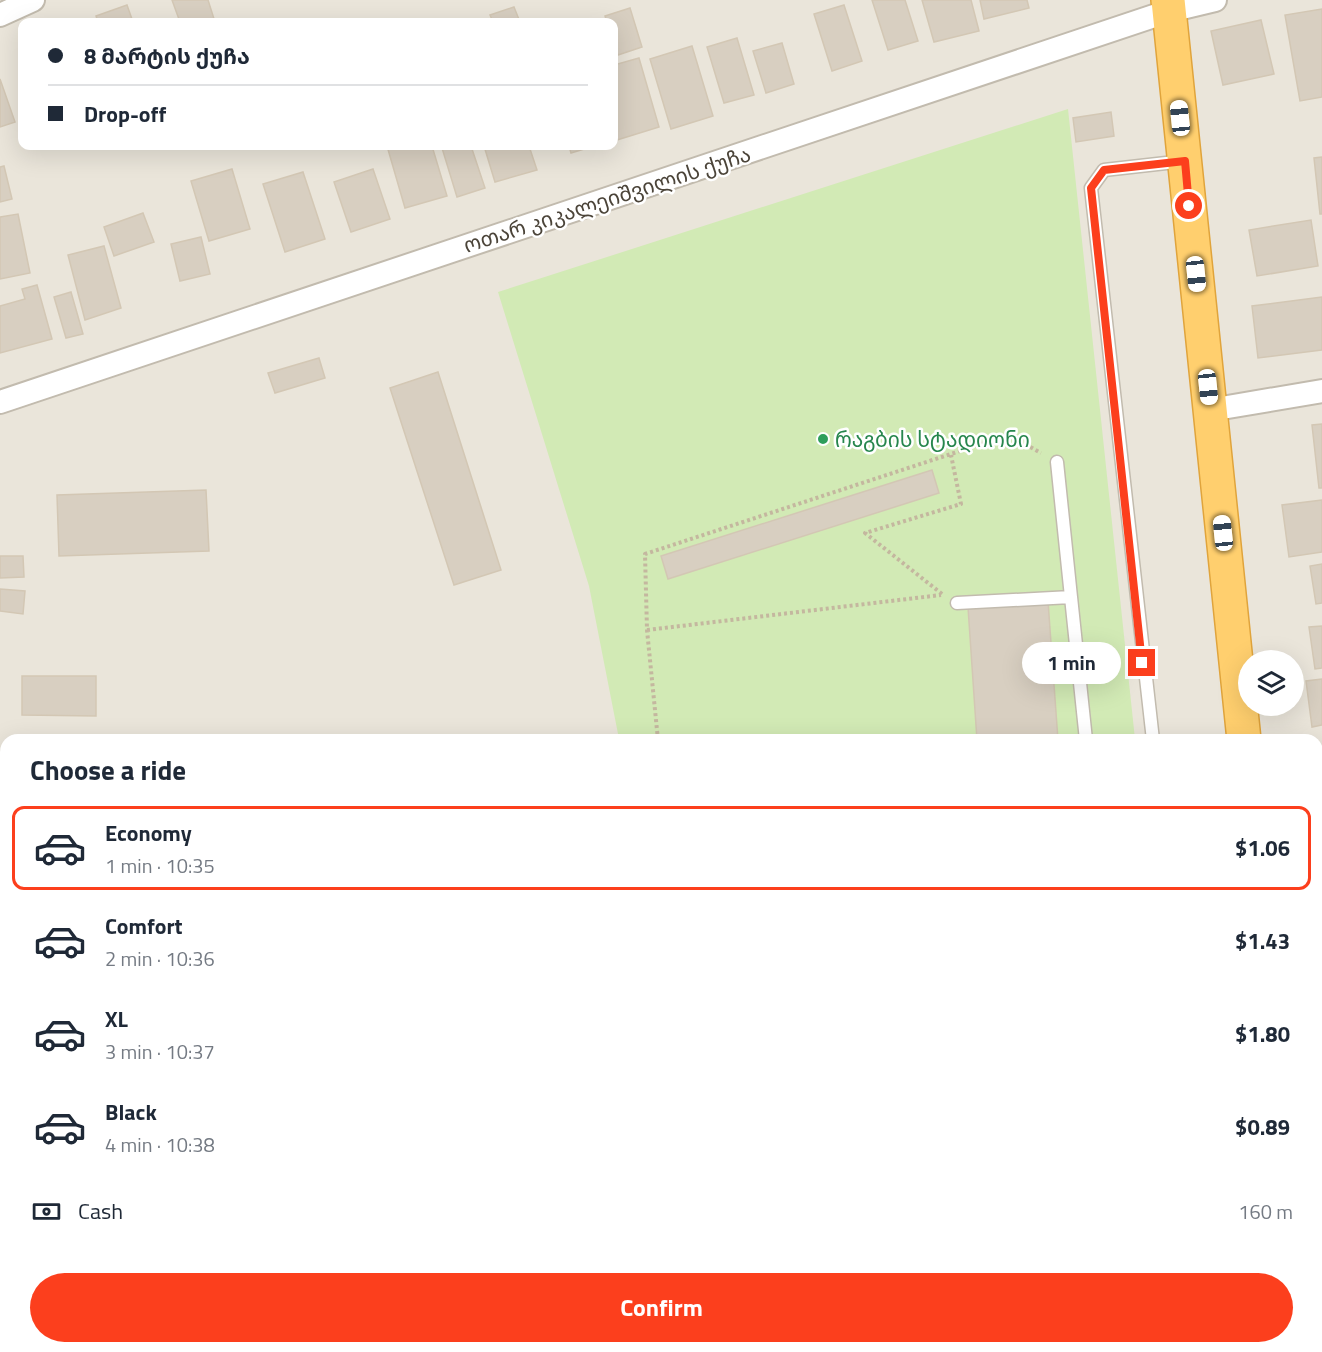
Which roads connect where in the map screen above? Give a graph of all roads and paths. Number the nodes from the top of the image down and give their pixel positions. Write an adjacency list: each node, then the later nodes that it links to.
1 (33, 0): 4 (street)
2 (1215, 0): 3 (street, ოთარ კიკალეიშვილის ქუჩა)
3 (1169, 5): 5 (highway); 7 (street, ოთარ კიკალეიშვილის ქუჩა)
4 (0, 15)
5 (1185, 161): 8 (highway); 17 (lane)
6 (1322, 391): 8 (street)
7 (0, 402)
8 (1210, 410): 18 (highway)
9 (951, 455): 10 (path); 11 (path); 14 (path)
10 (1057, 462): 12 (lane)
11 (943, 594): 13 (path); 14 (path)
12 (1071, 597): 13 (lane); 16 (lane)
13 (957, 603)
14 (647, 630): 15 (path)
15 (657, 734)
16 (1085, 734)
17 (1152, 734)
18 (1243, 734)

